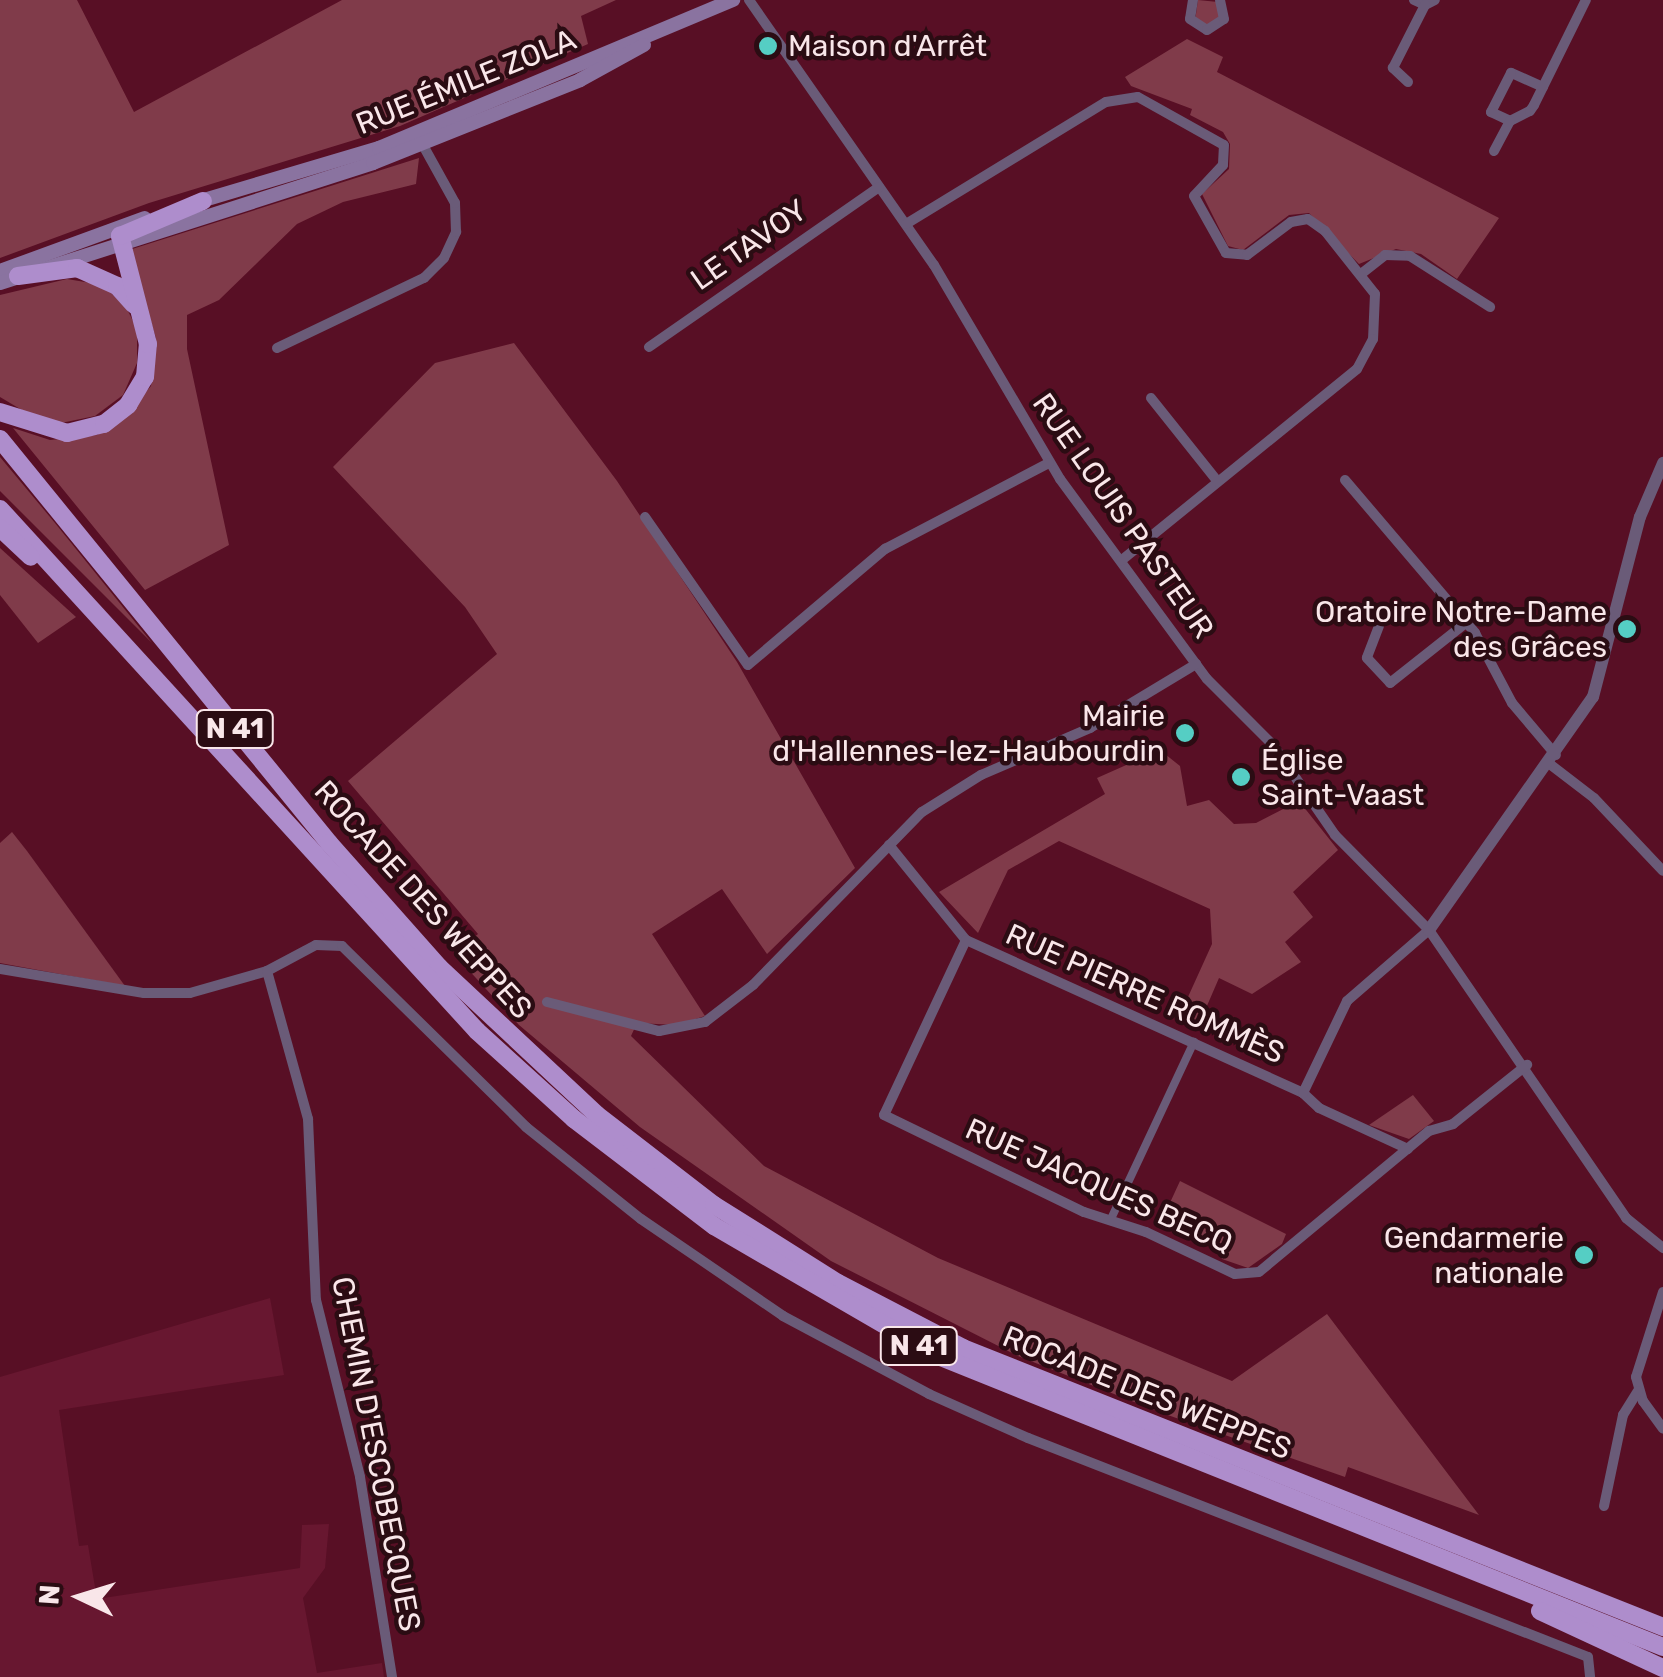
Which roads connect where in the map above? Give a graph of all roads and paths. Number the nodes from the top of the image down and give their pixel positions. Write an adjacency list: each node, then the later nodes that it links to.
1 (734, 0): 10 (main road, RUE ÉMILE ZOLA)
2 (749, 0): 12 (street, RUE LOUIS PASTEUR)
3 (1193, 0): 5 (street)
4 (1586, 0): 8 (street)
5 (1223, 1)
6 (1425, 2): 7 (street)
7 (1408, 82)
8 (1543, 87): 9 (street); 9 (street)
9 (1510, 122): 11 (street)
10 (419, 138): 13 (main road, RUE ÉMILE ZOLA); 21 (street)
11 (1494, 151)
12 (879, 187): 14 (street, RUE LOUIS PASTEUR); 20 (street, LE TAVOY)
13 (210, 204): 15 (highway); 17 (main road, RUE ÉMILE ZOLA)
14 (906, 224): 16 (street); 25 (street, RUE LOUIS PASTEUR)
15 (119, 241): 17 (main road); 19 (highway)
16 (1361, 274): 18 (street); 28 (street)
17 (6, 276): 19 (highway)
18 (1490, 307)
19 (144, 324): 23 (highway)
20 (649, 347)
21 (278, 348)
22 (1151, 398): 28 (street)
23 (0, 412)
24 (0, 439): 57 (highway, ROCADE DES WEPPES / N 41)
25 (1049, 463): 30 (street); 32 (street, RUE LOUIS PASTEUR)
26 (1663, 464): 37 (street)
27 (1345, 480): 33 (street)
28 (1218, 482): 32 (street)
29 (0, 509): 36 (highway, N 41)
30 (645, 517)
31 (0, 528): 36 (highway)
32 (1120, 561): 35 (street, RUE LOUIS PASTEUR)
33 (1467, 622): 34 (street); 37 (street)
34 (1378, 626)
35 (1196, 664): 38 (street); 40 (street, RUE LOUIS PASTEUR)
36 (154, 675): 56 (highway, ROCADE DES WEPPES / N 41)
37 (1554, 760): 39 (street); 40 (street)
38 (889, 845): 41 (street, RUE PIERRE ROMMÈS); 44 (street)
39 (1663, 871)
40 (1429, 930): 46 (street, RUE LOUIS PASTEUR); 47 (street, RUE PIERRE ROMMÈS)
41 (966, 940): 45 (street, RUE PIERRE ROMMÈS); 48 (street, RUE PIERRE ROMMÈS)
42 (3, 970): 43 (street)
43 (267, 972): 62 (street, CHEMIN D'ESCOBECQUES); 63 (street)
44 (547, 1002)
45 (1194, 1042): 47 (street, RUE PIERRE ROMMÈS); 50 (street)
46 (1527, 1065): 49 (street, RUE JACQUES BECQ); 51 (street, RUE LOUIS PASTEUR)
47 (1303, 1093): 49 (street, RUE PIERRE ROMMÈS)
48 (884, 1115): 50 (street, RUE JACQUES BECQ)
49 (1408, 1149): 50 (street, RUE JACQUES BECQ)
50 (1110, 1220)
51 (1663, 1248)
52 (1663, 1292): 53 (street)
53 (1638, 1390): 54 (street); 55 (street)
54 (1663, 1430)
55 (1604, 1506)
56 (1456, 1566): 60 (highway, ROCADE DES WEPPES / N 41); 61 (highway)
57 (1513, 1568): 58 (highway); 59 (highway, ROCADE DES WEPPES / N 41)
58 (1663, 1614)
59 (1663, 1627)
60 (1663, 1647)
61 (1663, 1668)
62 (392, 1677)
63 (1590, 1677)

